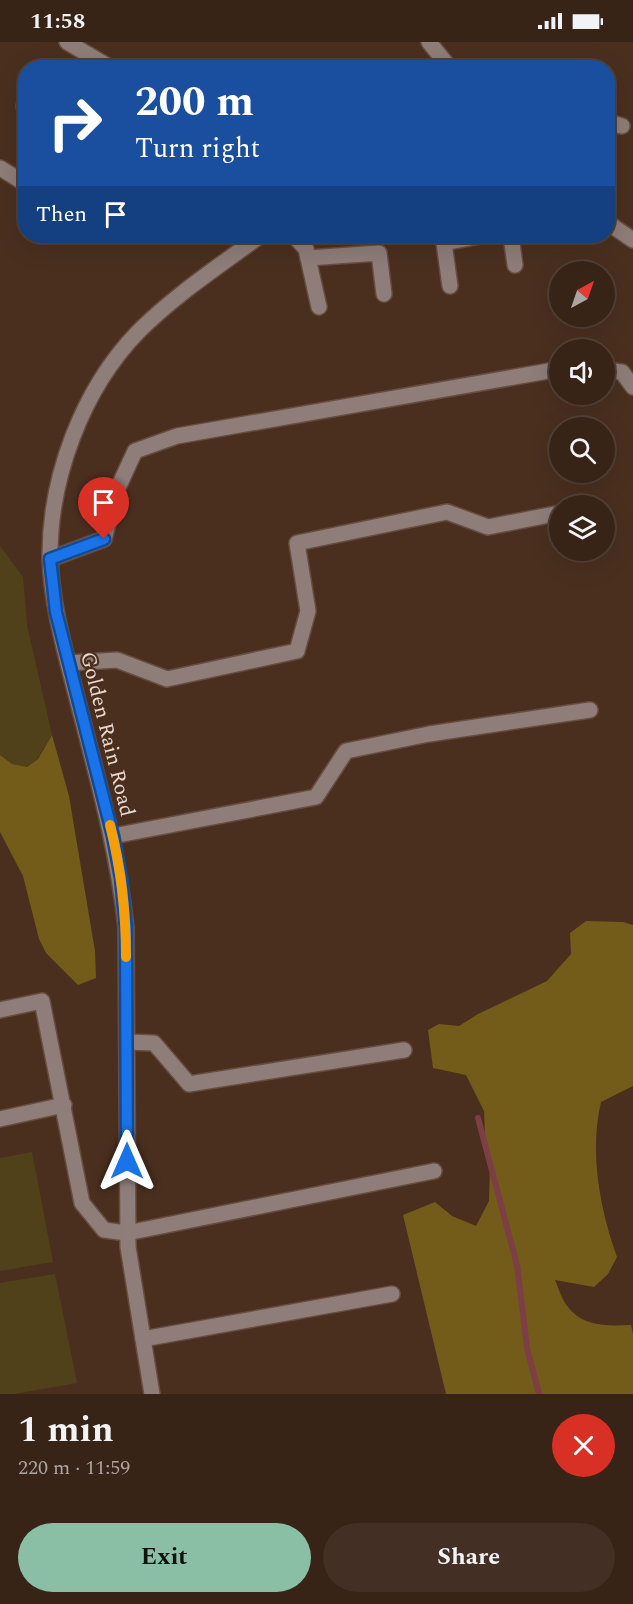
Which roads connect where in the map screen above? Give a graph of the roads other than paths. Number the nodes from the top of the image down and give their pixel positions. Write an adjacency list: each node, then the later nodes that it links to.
1 (429, 42): 4 (street)
2 (70, 43): 3 (street)
3 (98, 60)
4 (444, 60)
5 (0, 168): 6 (street)
6 (18, 179)
7 (615, 228): 8 (street)
8 (633, 240)
9 (251, 243): 22 (street, Golden Rain Road)
10 (300, 243): 13 (street)
11 (444, 243): 15 (street)
12 (512, 243): 14 (street)
13 (308, 258): 16 (street); 17 (street)
14 (515, 265)
15 (450, 286)
16 (384, 294)
17 (320, 307)
18 (549, 371): 22 (street)
19 (615, 371): 20 (street)
20 (633, 387)
21 (549, 515): 23 (street)
22 (50, 559): 23 (street, Golden Rain Road)
23 (68, 663): 25 (street, Golden Rain Road)
24 (590, 711): 25 (street)
25 (113, 836): 27 (street, Golden Rain Road)
26 (0, 1010): 29 (street)
27 (127, 1042): 28 (street); 32 (street, Golden Rain Road)
28 (404, 1050)
29 (64, 1105): 30 (street); 32 (street)
30 (0, 1119)
31 (434, 1171): 32 (street)
32 (127, 1233): 34 (street, Golden Rain Road)
33 (392, 1294): 34 (street)
34 (143, 1339): 35 (street, Golden Rain Road)
35 (152, 1394)

